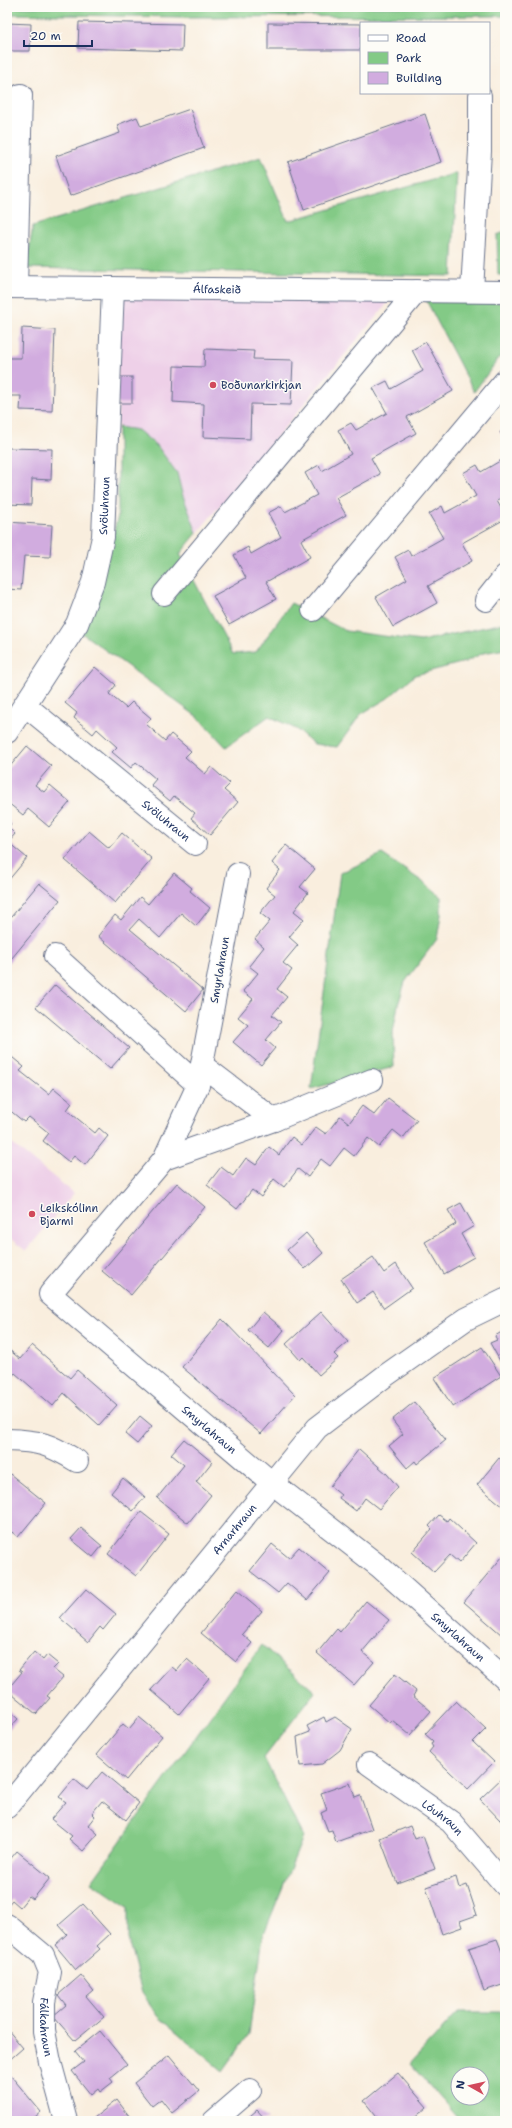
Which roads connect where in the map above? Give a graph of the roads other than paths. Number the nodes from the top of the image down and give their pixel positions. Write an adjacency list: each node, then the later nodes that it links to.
1 (21, 96): 3 (street, Álfaskeið)
2 (480, 96): 6 (street)
3 (12, 287): 4 (street, Álfaskeið)
4 (113, 288): 5 (street, Álfaskeið); 13 (street, Svöluhraun)
5 (417, 291): 6 (street, Álfaskeið); 10 (street)
6 (472, 291): 7 (street, Álfaskeið)
7 (505, 292)
8 (505, 381): 12 (street)
9 (505, 576): 11 (street)
10 (164, 594)
11 (486, 600)
12 (313, 610)
13 (26, 706): 14 (street, Svöluhraun); 15 (street, Svöluhraun)
14 (7, 732)
15 (195, 844)
16 (238, 874): 18 (street, Smyrlahraun)
17 (54, 956): 18 (street)
18 (201, 1075): 20 (street); 21 (street, Smyrlahraun)
19 (372, 1080): 20 (street)
20 (274, 1120): 21 (street)
21 (164, 1159): 25 (street, Smyrlahraun)
22 (505, 1300): 25 (street, Arnarhraun)
23 (7, 1440): 24 (street)
24 (77, 1461)
25 (272, 1483): 26 (street, Smyrlahraun); 28 (street, Arnarhraun)
26 (505, 1679)
27 (369, 1764): 29 (street, Lóuhraun)
28 (7, 1806)
29 (505, 1885)
30 (7, 1924): 32 (street, Fálkahraun)
31 (250, 2090): 33 (street)
32 (66, 2121)
33 (214, 2121)

